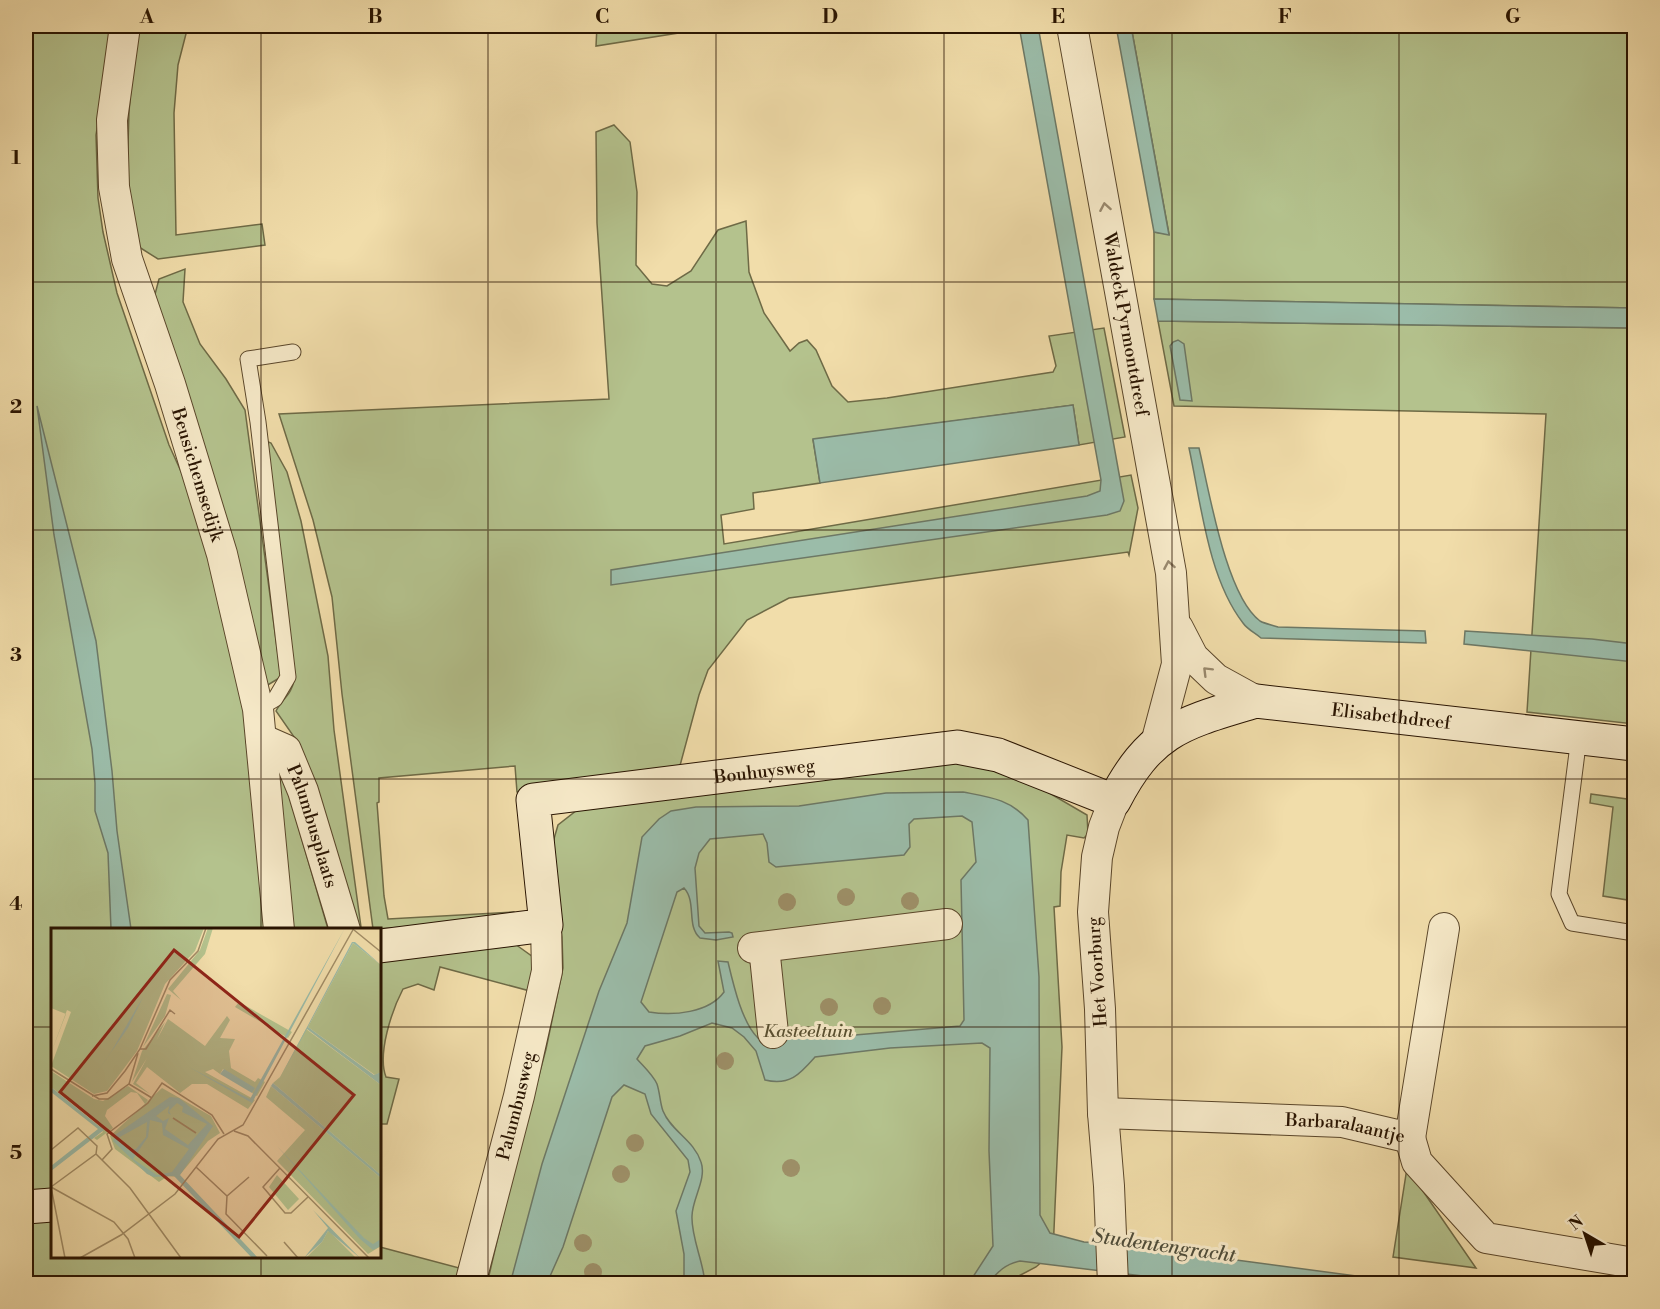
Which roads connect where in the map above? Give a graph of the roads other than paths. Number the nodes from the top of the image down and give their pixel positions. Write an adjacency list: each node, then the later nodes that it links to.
1 (125, 26): 6 (street, Beusichemsedijk)
2 (1072, 26): 4 (street, Waldeck Pyrmontdreef, one-way to 2)
3 (293, 352): 6 (lane)
4 (1175, 623): 5 (street, Waldeck Pyrmontdreef, one-way to 4); 9 (street, Waldeck Pyrmontdreef)
5 (1256, 701): 7 (street, Elisabethdreef); 9 (street, Elisabethdreef)
6 (258, 709): 8 (street, Beusichemsedijk)
7 (1579, 737): 10 (street, Elisabethdreef); 17 (lane)
8 (261, 739): 14 (street, Beusichemsedijk); 15 (street, Palumbusplaats)
9 (1156, 743): 11 (street, Het Voorburg)
10 (1635, 744)
11 (1114, 801): 13 (street, Bouhuysweg); 20 (street, Het Voorburg)
12 (947, 924): 19 (street)
13 (546, 925): 18 (street); 25 (street, Palumbusweg)
14 (279, 928)
15 (344, 928)
16 (1444, 928): 21 (street, Barbaralaantje)
17 (1635, 933)
18 (381, 946)
19 (772, 1033)
20 (1103, 1113): 21 (street, Barbaralaantje); 26 (street, Het Voorburg)
21 (1410, 1138): 24 (street)
22 (51, 1205): 23 (street)
23 (26, 1207)
24 (1635, 1263)
25 (470, 1284)
26 (1113, 1284)

